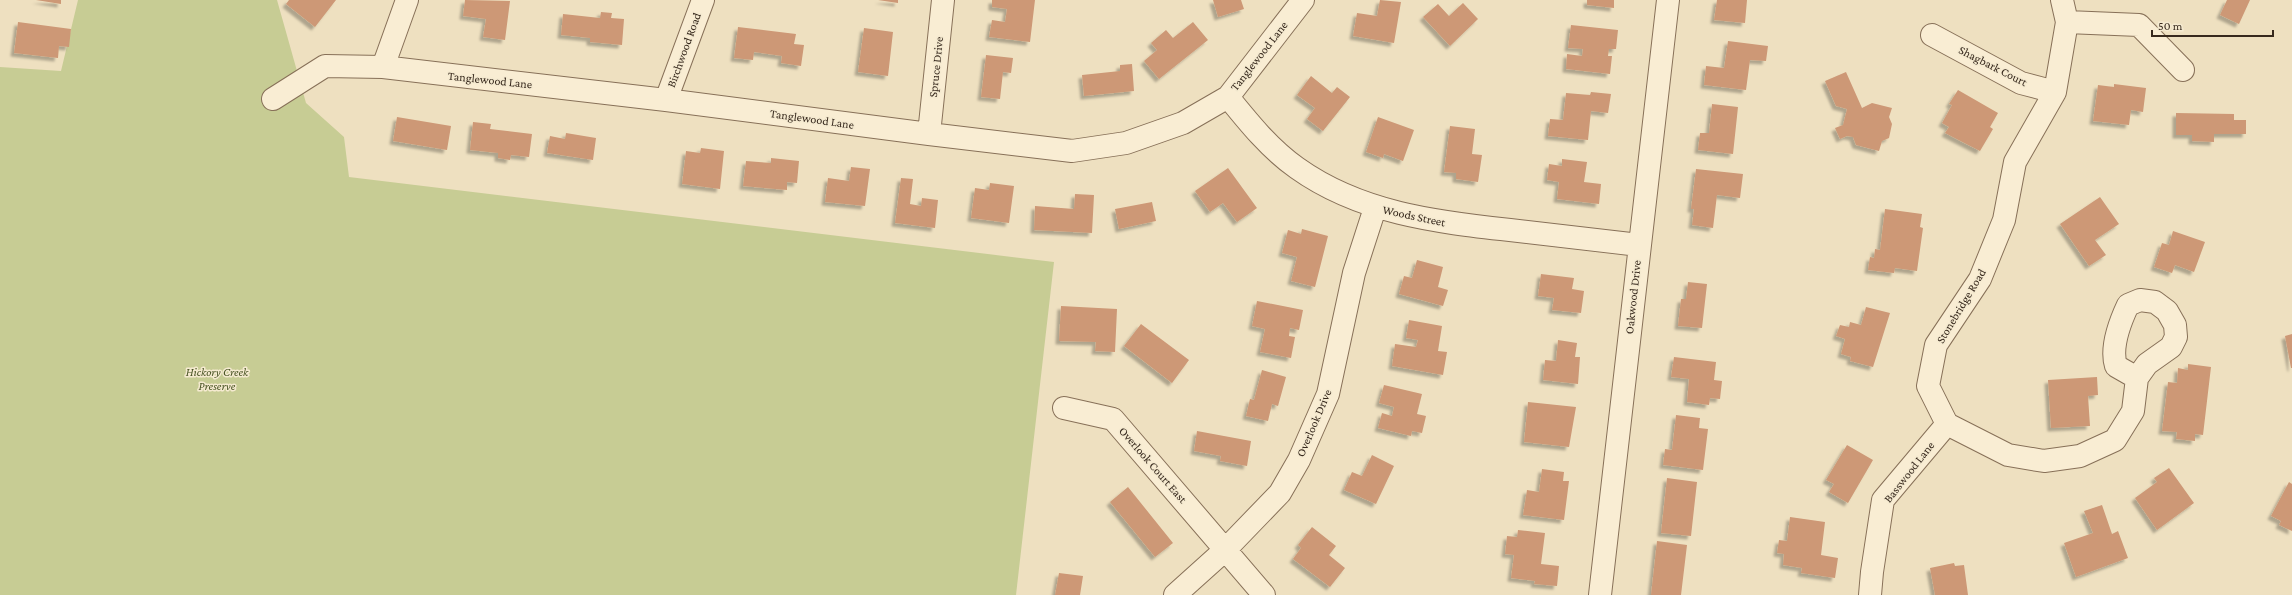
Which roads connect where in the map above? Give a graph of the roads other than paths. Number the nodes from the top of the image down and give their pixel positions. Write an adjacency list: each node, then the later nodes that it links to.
1 (407, 0): 9 (street)
2 (703, 0): 14 (street, Birchwood Road)
3 (943, 0): 15 (street, Spruce Drive)
4 (1303, 0): 12 (street, Tanglewood Lane)
5 (1668, 0): 17 (street, Oakwood Drive)
6 (2062, 0): 7 (street, Stonebridge Road)
7 (2067, 22): 10 (street); 11 (street, Stonebridge Road)
8 (1932, 35): 11 (street, Shagbark Court)
9 (383, 68): 13 (street, Tanglewood Lane); 14 (street, Tanglewood Lane)
10 (2183, 70)
11 (2055, 92): 20 (street, Stonebridge Road)
12 (1228, 97): 15 (street, Tanglewood Lane); 16 (street, Woods Street)
13 (273, 100)
14 (666, 100): 15 (street, Tanglewood Lane)
15 (929, 134)
16 (1375, 208): 17 (street, Woods Street); 21 (street, Overlook Drive)
17 (1639, 245): 24 (street, Oakwood Drive)
18 (2137, 378): 20 (street)
19 (1064, 408): 21 (street, Overlook Court East)
20 (1947, 424): 25 (street, Basswood Lane)
21 (1225, 550): 22 (street, Overlook Drive); 23 (street, Overlook Court East)
22 (1175, 595)
23 (1264, 595)
24 (1600, 595)
25 (1870, 595)

